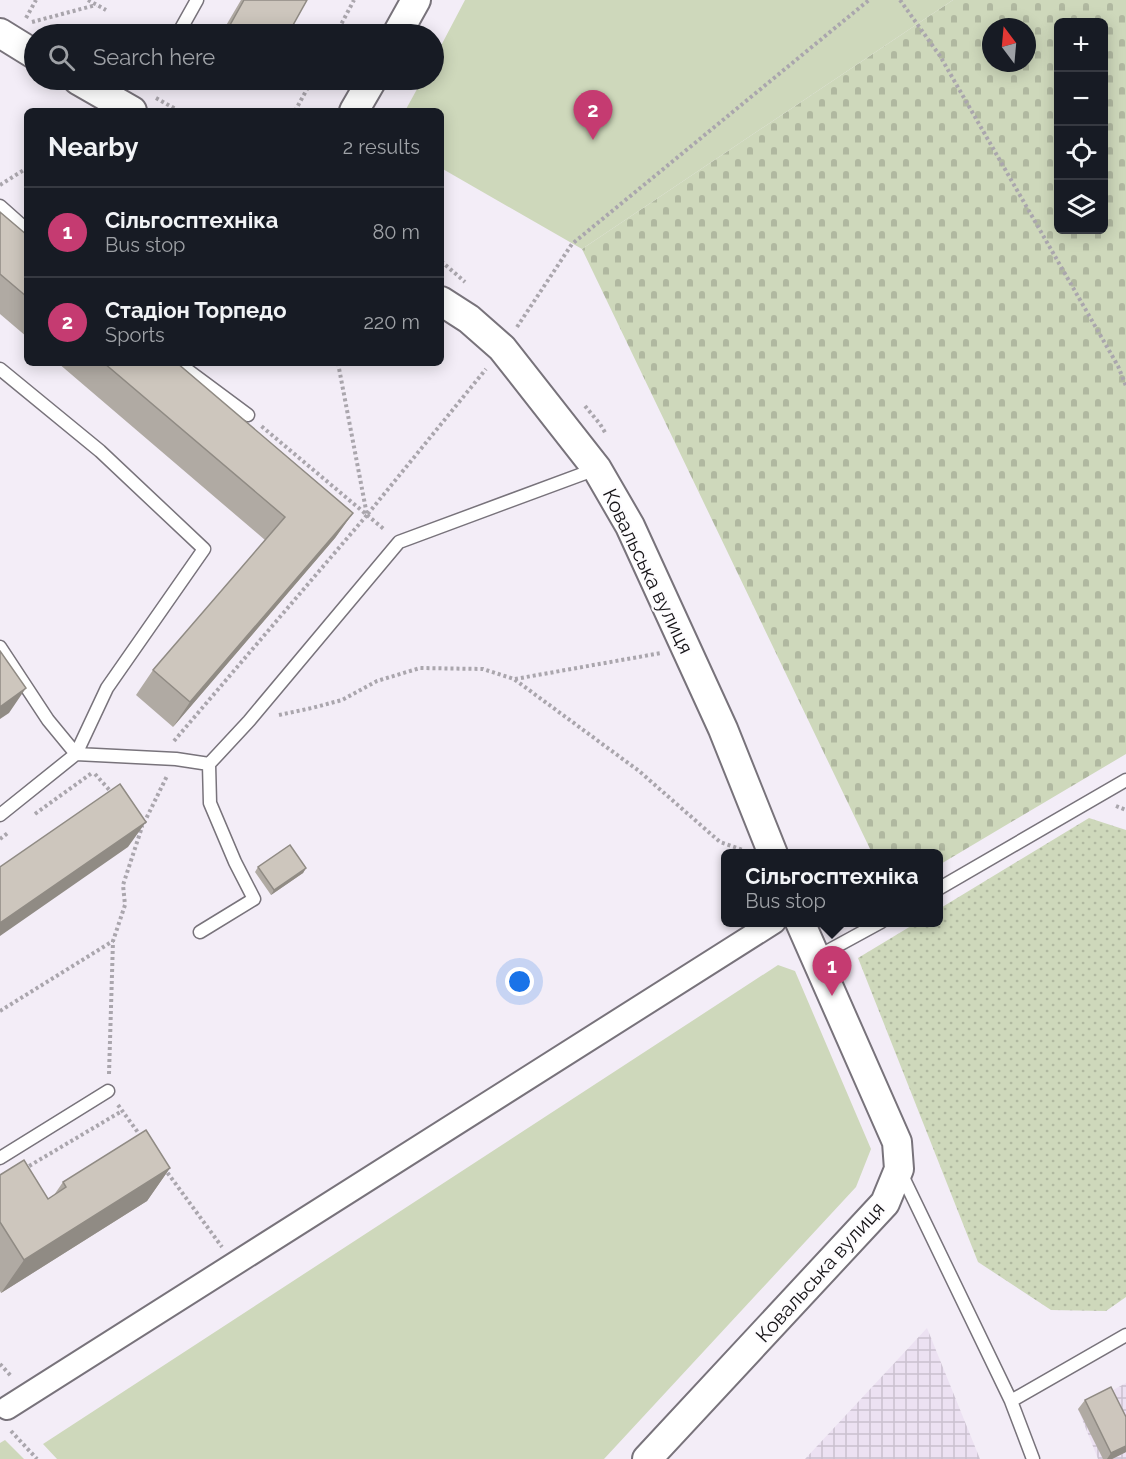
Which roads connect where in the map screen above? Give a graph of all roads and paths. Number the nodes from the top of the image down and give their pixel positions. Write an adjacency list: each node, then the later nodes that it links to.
1 (36, 0): 8 (path)
2 (88, 0): 8 (path)
3 (197, 0): 10 (lane)
4 (354, 0): 11 (path)
5 (416, 0): 12 (street)
6 (869, 0): 26 (path)
7 (900, 0): 31 (path)
8 (96, 5): 9 (path)
9 (106, 10)
10 (184, 24)
11 (341, 24)
12 (403, 24)
13 (0, 33): 14 (street)
14 (24, 48)
15 (95, 90): 18 (street)
16 (307, 90): 19 (path)
17 (366, 90): 20 (street)
18 (127, 108)
19 (297, 108)
20 (356, 108)
21 (24, 170): 22 (path)
22 (0, 185)
23 (0, 206): 24 (lane)
24 (24, 227)
25 (444, 303): 33 (street, Ковальська вулиця)
26 (517, 327)
27 (182, 366): 32 (lane)
28 (339, 366): 34 (path)
29 (489, 366): 34 (path)
30 (0, 369): 39 (lane)
31 (1126, 386)
32 (248, 415): 34 (path)
33 (597, 468): 36 (street, Ковальська вулиця); 38 (lane)
34 (367, 515): 40 (path)
35 (0, 647): 39 (lane)
36 (686, 648): 37 (path); 52 (street, Ковальська вулиця)
37 (514, 679): 38 (path); 51 (path)
38 (249, 721): 41 (lane)
39 (76, 754): 40 (lane); 42 (path); 45 (lane)
40 (176, 759): 41 (lane); 49 (path)
41 (209, 764): 57 (lane)
42 (93, 772): 44 (path); 46 (path)
43 (1126, 780): 53 (lane)
44 (114, 796)
45 (0, 815)
46 (28, 819)
47 (135, 819): 49 (path)
48 (19, 825): 50 (path)
49 (142, 827): 58 (path)
50 (0, 839)
51 (739, 849)
52 (771, 849)
53 (943, 887)
54 (766, 927): 68 (street)
55 (802, 927): 59 (street, Ковальська вулиця)
56 (872, 927): 59 (lane)
57 (200, 932)
58 (113, 941): 60 (path); 61 (path)
59 (815, 958): 66 (street, Ковальська вулиця)
60 (0, 1011)
61 (108, 1091): 62 (path); 64 (lane)
62 (122, 1111): 63 (path); 67 (path)
63 (143, 1139)
64 (0, 1158)
65 (157, 1159): 68 (path)
66 (899, 1169): 70 (lane); 73 (street, Ковальська вулиця)
67 (20, 1171)
68 (235, 1264): 71 (street)
69 (1126, 1335): 70 (lane)
70 (1011, 1401): 74 (lane)
71 (4, 1413): 72 (path)
72 (38, 1459)
73 (647, 1459)
74 (1033, 1459)

